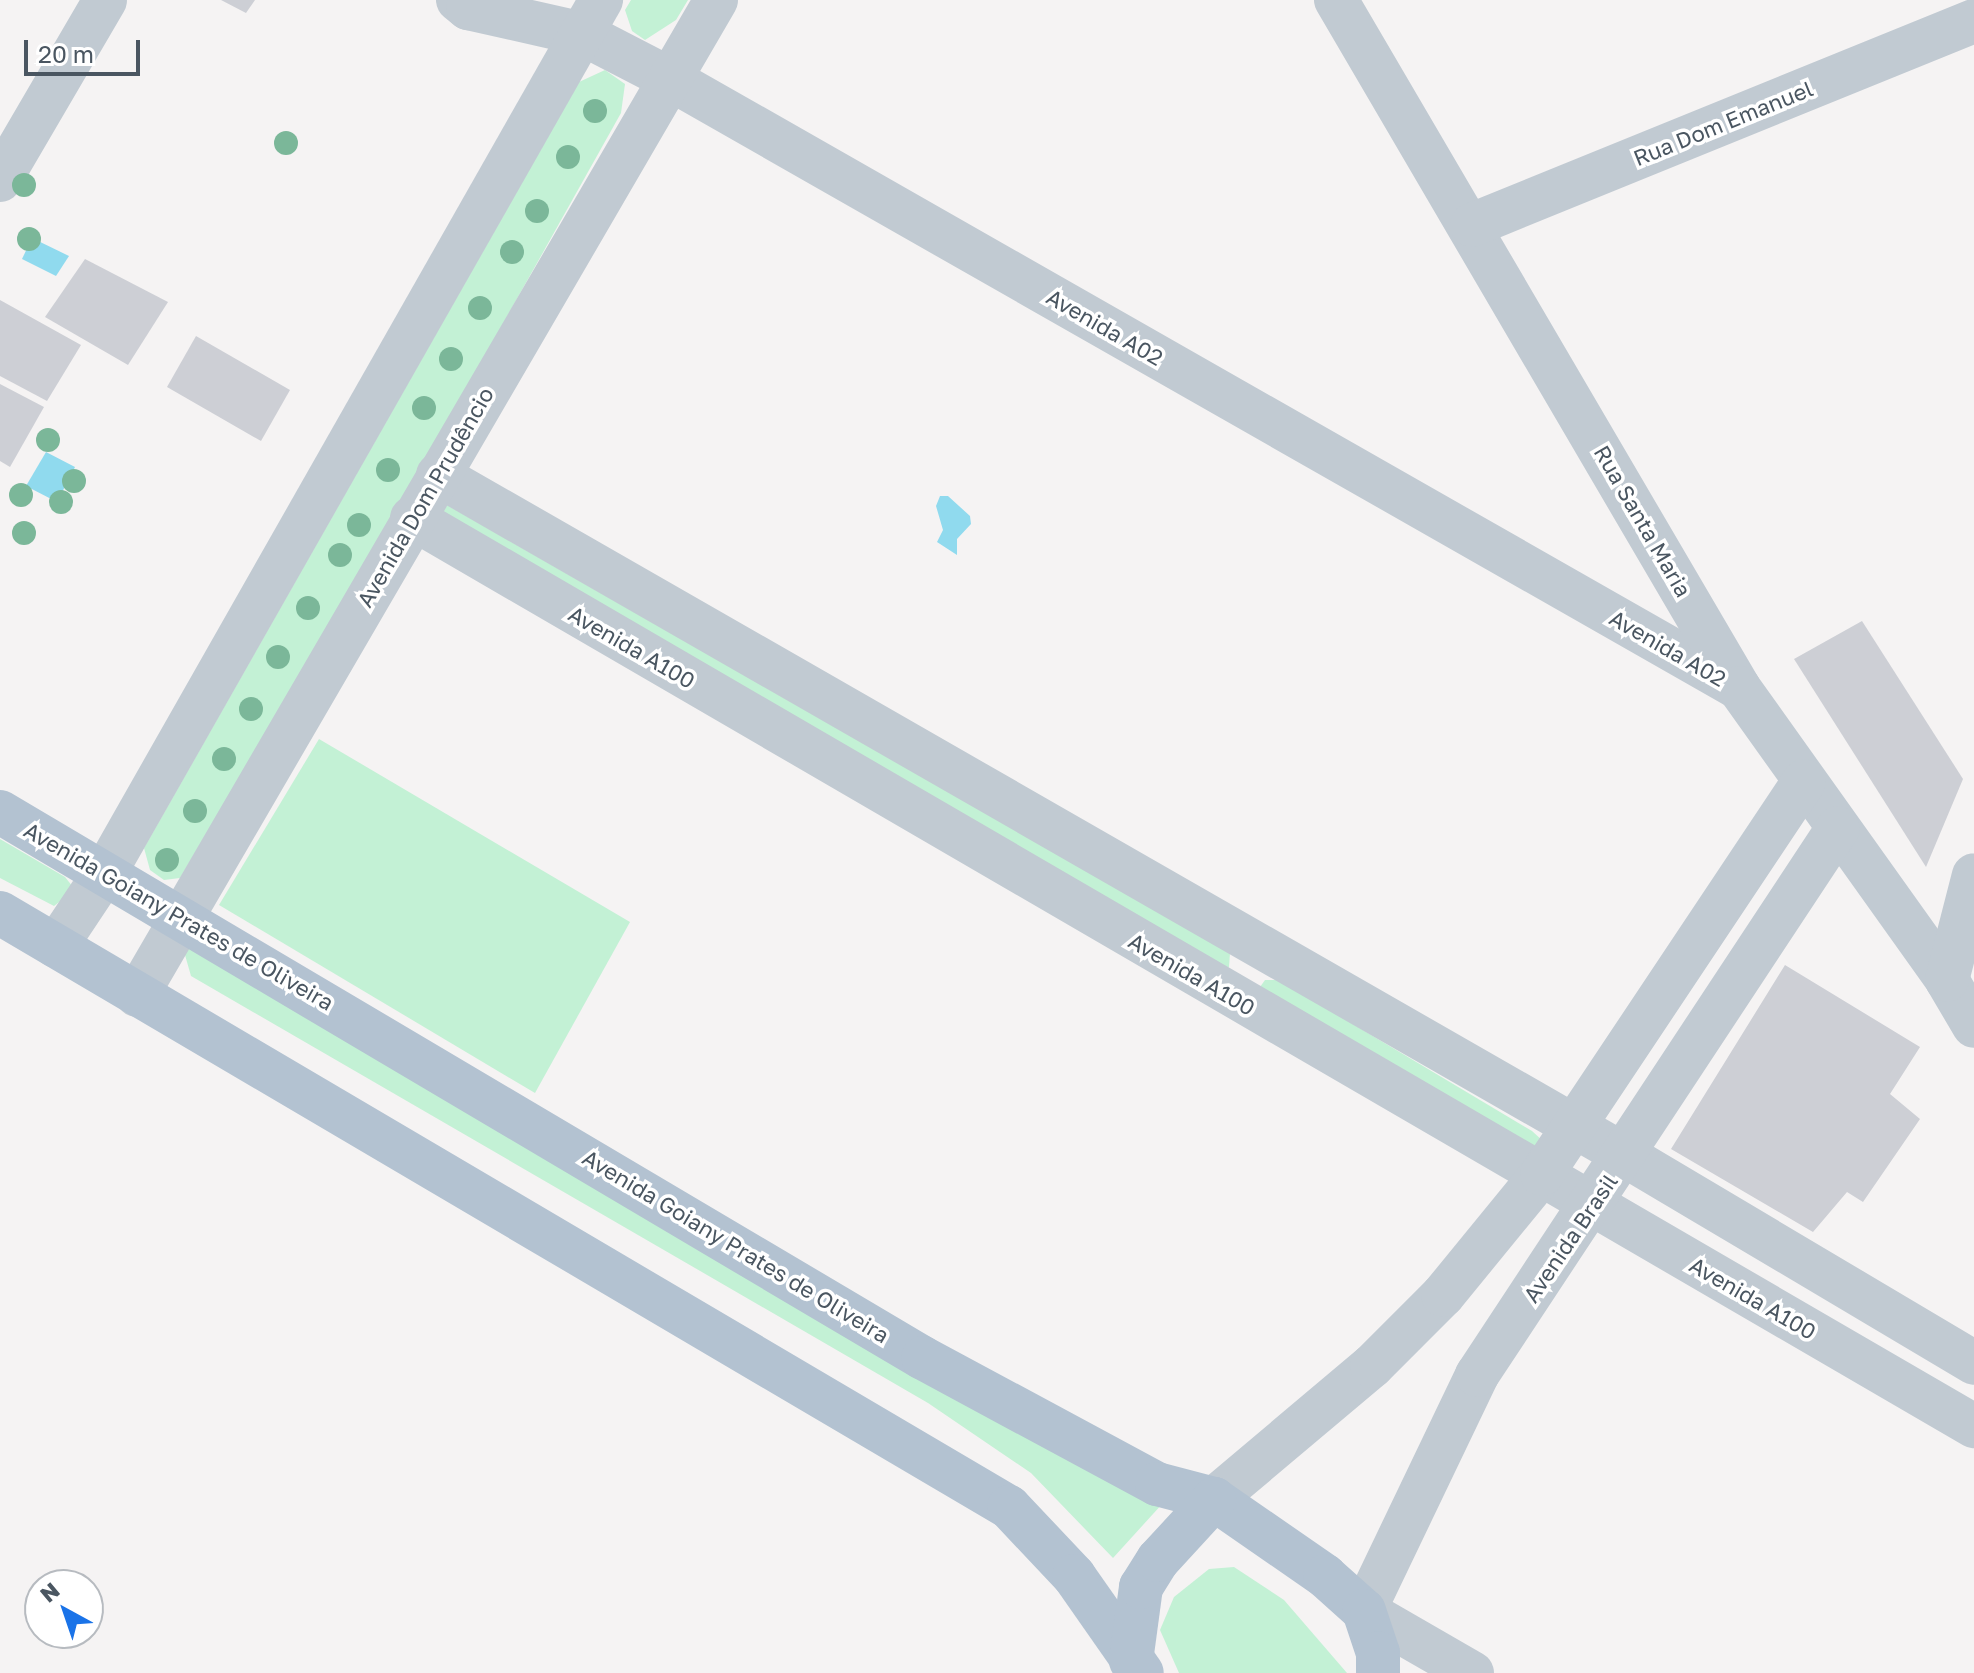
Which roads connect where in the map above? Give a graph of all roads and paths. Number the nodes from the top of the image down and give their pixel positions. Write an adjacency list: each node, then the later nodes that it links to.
1 (105, 0): 8 (street)
2 (458, 0): 5 (street, Avenida A02)
3 (716, 0): 7 (street, Avenida Dom Prudêncio)
4 (1336, 0): 9 (street, Rua Santa Maria)
5 (592, 17): 7 (street, Avenida A02); 16 (street)
6 (1974, 21): 9 (street, Rua Dom Emanuel)
7 (670, 79): 10 (street, Avenida Dom Prudêncio); 12 (street, Avenida A02)
8 (0, 180)
9 (1472, 225): 12 (street, Rua Santa Maria)
10 (438, 475): 11 (street, Avenida Dom Prudêncio); 20 (street)
11 (412, 518): 19 (street, Avenida Dom Prudêncio); 24 (street, Avenida A100)
12 (1739, 688): 13 (street, Rua Santa Maria)
13 (1804, 781): 15 (street, Rua Santa Maria); 26 (street)
14 (0, 812): 16 (main road, Avenida Goiany Prates de Oliveira)
15 (1838, 828): 22 (street, Rua Santa Maria); 27 (street, Avenida Brasil)
16 (106, 871): 19 (main road, Avenida Goiany Prates de Oliveira); 21 (street)
17 (1974, 875): 22 (street)
18 (0, 913): 21 (main road)
19 (182, 917): 23 (street, Avenida Dom Prudêncio); 32 (main road, Avenida Goiany Prates de Oliveira)
20 (1255, 942): 24 (street); 26 (street)
21 (56, 946): 23 (main road)
22 (1947, 980): 25 (street, Rua Santa Maria)
23 (137, 995): 34 (main road)
24 (1227, 996): 28 (street, Avenida A100)
25 (1974, 1026)
26 (1573, 1128): 27 (street); 28 (street)
27 (1626, 1156): 29 (street, Avenida Brasil); 30 (street)
28 (1542, 1174): 29 (street, Avenida A100); 32 (street)
29 (1590, 1204): 31 (street, Avenida A100); 33 (street, Avenida Brasil)
30 (1974, 1363)
31 (1974, 1426)
32 (1214, 1499): 33 (main road, Avenida Goiany Prates de Oliveira); 34 (main road)
33 (1364, 1611): 35 (main road); 36 (street, Avenida Goiany Prates de Oliveira)
34 (1136, 1667)
35 (1378, 1673)
36 (1472, 1673)

